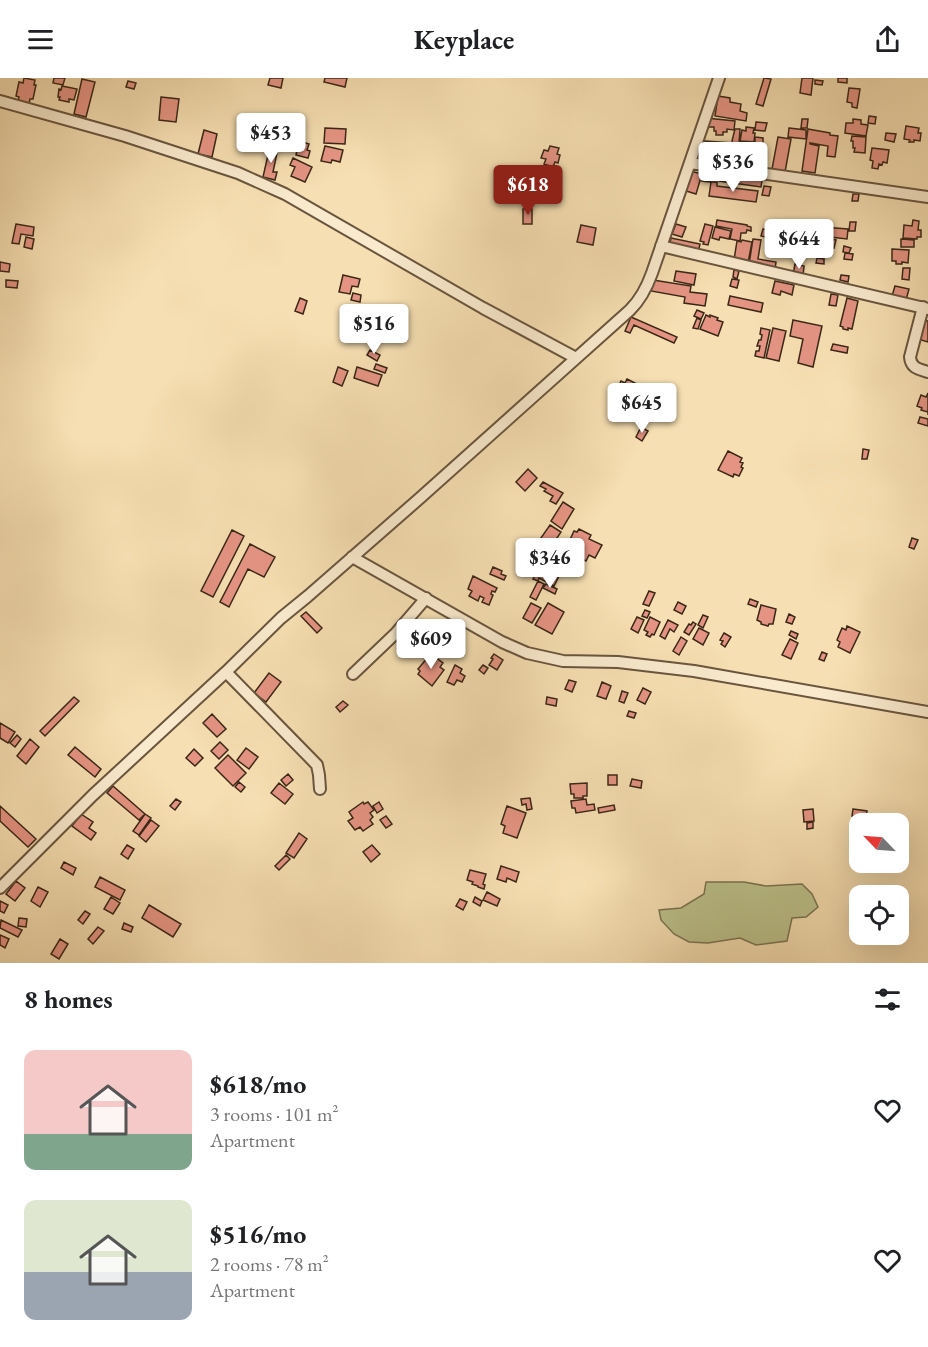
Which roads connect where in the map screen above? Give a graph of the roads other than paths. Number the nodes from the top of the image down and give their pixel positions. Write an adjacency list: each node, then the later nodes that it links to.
1 (719, 78): 3 (street)
2 (0, 101): 7 (street)
3 (690, 163): 4 (street); 5 (street)
4 (928, 197)
5 (661, 246): 6 (street); 7 (street)
6 (925, 308): 8 (street)
7 (576, 358): 9 (street)
8 (928, 372)
9 (352, 557): 10 (street); 11 (street)
10 (426, 598): 12 (street); 13 (street)
11 (226, 672): 14 (street); 15 (street)
12 (354, 674)
13 (928, 712)
14 (320, 789)
15 (0, 888)

